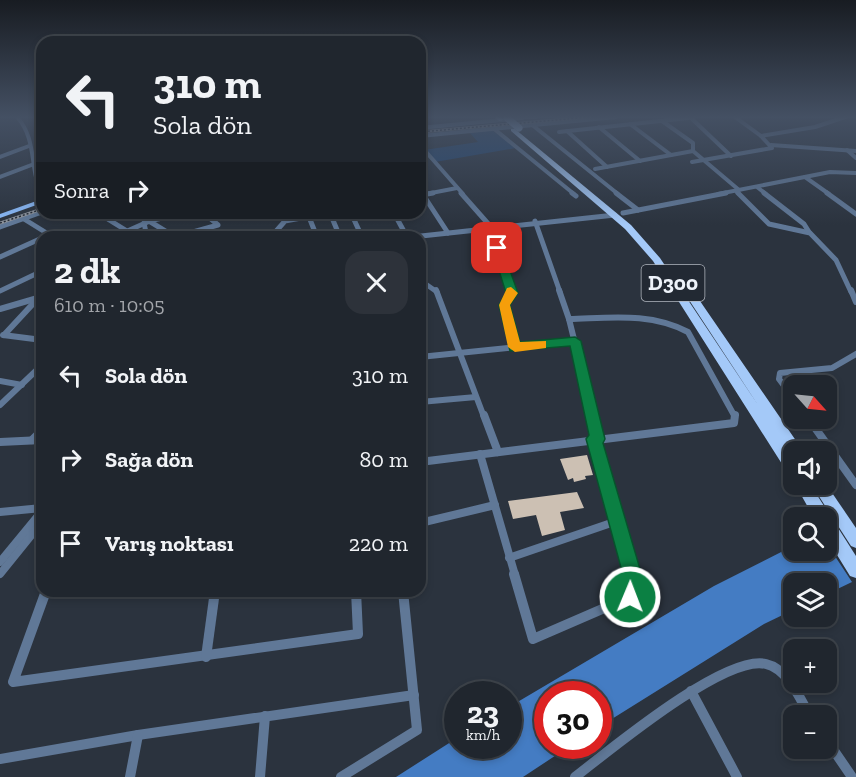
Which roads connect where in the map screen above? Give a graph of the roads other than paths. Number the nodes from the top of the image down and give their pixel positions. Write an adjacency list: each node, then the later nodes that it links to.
1 (32, 153): 18 (street)
2 (524, 153): 31 (street)
3 (551, 153): 37 (highway, D300)
4 (567, 153): 35 (street)
5 (592, 153): 20 (street)
6 (631, 153): 17 (street)
7 (681, 153): 13 (street)
8 (696, 153): 14 (street)
9 (721, 153): 14 (street)
10 (728, 153): 15 (street)
11 (746, 153): 15 (street)
12 (427, 154): 27 (street)
13 (671, 155): 17 (street)
14 (699, 156): 16 (street)
15 (731, 156): 16 (street)
16 (704, 160): 19 (street); 28 (street)
17 (640, 161): 20 (street)
18 (35, 162): 23 (street); 25 (street)
19 (692, 162)
20 (607, 167): 21 (street)
21 (595, 169)
22 (856, 173): 24 (street)
23 (0, 177)
24 (804, 177): 26 (street); 38 (street)
25 (36, 182)
26 (757, 186): 28 (street); 58 (street)
27 (457, 188): 29 (street); 50 (street)
28 (738, 190): 35 (street); 58 (street)
29 (426, 192)
30 (36, 195): 34 (main road)
31 (576, 196)
32 (426, 200): 57 (street)
33 (36, 203): 39 (main road)
34 (0, 208)
35 (638, 210): 37 (street)
36 (36, 214): 40 (street)
37 (616, 214): 48 (street); 89 (highway, D300); 93 (highway, D300)
38 (856, 214)
39 (0, 216)
40 (24, 219): 49 (street); 51 (street)
41 (108, 219): 52 (street)
42 (153, 219): 47 (street)
43 (159, 219): 47 (street)
44 (211, 219): 55 (street)
45 (295, 219): 46 (street)
46 (285, 221): 56 (street)
47 (146, 222): 52 (street); 53 (street); 54 (street)
48 (535, 222): 50 (street); 69 (street)
49 (0, 227)
50 (491, 227): 57 (street); 73 (street)
51 (39, 231)
52 (127, 231)
53 (147, 231)
54 (163, 231)
55 (196, 231)
56 (276, 231)
57 (448, 232): 59 (street)
58 (810, 233): 67 (street)
59 (426, 235)
60 (36, 242): 61 (street)
61 (0, 257)
62 (36, 274): 64 (street)
63 (426, 283): 74 (street)
64 (0, 291)
65 (36, 298): 68 (street)
66 (36, 302): 70 (street)
67 (856, 302)
68 (0, 309)
69 (569, 319): 72 (street); 86 (street)
70 (2, 335): 71 (street)
71 (36, 339)
72 (575, 341): 73 (street); 86 (street)
73 (515, 347): 74 (street)
74 (459, 353): 76 (street); 81 (street)
75 (856, 354): 79 (street)
76 (426, 356)
77 (36, 371): 80 (street)
78 (0, 381): 80 (street)
79 (783, 384)
80 (22, 385): 83 (street)
81 (476, 397): 82 (street); 91 (street)
82 (426, 401)
83 (0, 405)
84 (816, 429): 95 (street)
85 (36, 436): 87 (street)
86 (596, 439): 91 (street); 101 (street)
87 (32, 440): 88 (street); 90 (street)
88 (36, 440)
89 (789, 441)
90 (0, 442)
91 (498, 452): 92 (street)
92 (480, 454): 94 (street); 97 (street)
93 (783, 454)
94 (426, 461)
95 (856, 485)
96 (825, 495): 104 (highway)
97 (495, 505): 102 (street); 106 (street)
98 (36, 509): 99 (street)
99 (0, 512)
100 (36, 517): 107 (street)
101 (617, 521): 106 (street); 106 (street)
102 (426, 522)
103 (36, 529): 109 (street)
104 (852, 535)
105 (837, 539): 108 (highway)
106 (509, 558)
107 (0, 562)
108 (856, 570)
109 (0, 574)
110 (44, 597): 114 (street)
111 (214, 597): 114 (street)
112 (356, 597): 114 (street)
113 (404, 597): 116 (street)
114 (206, 657)
115 (691, 691): 117 (street); 125 (street); 126 (street)
116 (414, 695): 118 (street); 124 (street)
117 (803, 705)
118 (265, 717): 119 (street); 123 (street)
119 (138, 735): 121 (street); 122 (street)
120 (837, 755): 127 (street)
121 (0, 759)
122 (130, 777)
123 (260, 777)
124 (341, 777)
125 (575, 777)
126 (737, 777)
127 (852, 777)

